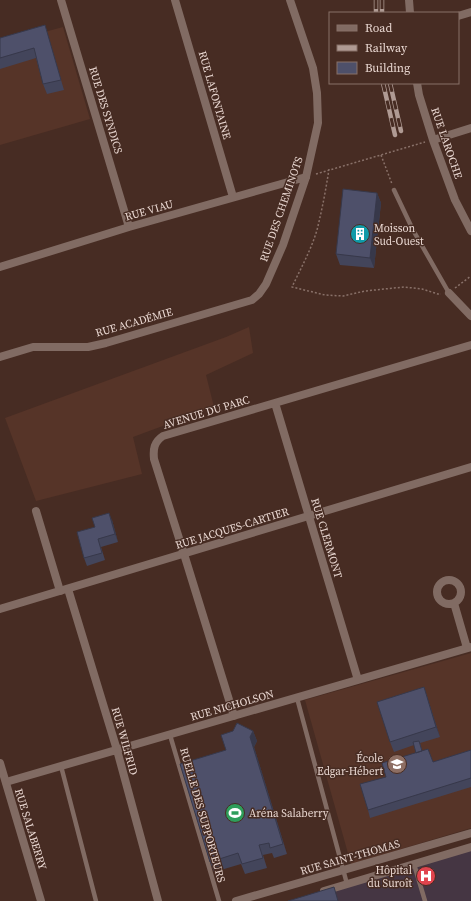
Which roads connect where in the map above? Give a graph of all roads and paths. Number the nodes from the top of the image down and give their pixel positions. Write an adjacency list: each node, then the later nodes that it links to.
1 (61, 0): 16 (street, RUE DES SYNDICS)
2 (175, 0): 15 (street, RUE LAFONTAINE)
3 (290, 0): 13 (street, RUE DES CHEMINOTS)
4 (410, 0): 5 (street)
5 (410, 12)
6 (471, 12): 7 (street)
7 (459, 16)
8 (417, 84): 10 (street, RUE LAROCHE)
9 (471, 128): 10 (street)
10 (433, 140): 11 (path); 17 (street, RUE LAROCHE)
11 (382, 155): 12 (path); 14 (path)
12 (329, 169): 13 (path); 21 (path)
13 (306, 177): 15 (street, RUE VIAU); 20 (street, RUE DES CHEMINOTS)
14 (394, 190): 21 (lane)
15 (233, 197): 16 (street, RUE VIAU)
16 (129, 227): 18 (street, RUE VIAU)
17 (471, 231)
18 (0, 267)
19 (471, 276): 21 (path)
20 (266, 284): 24 (street, RUE ACADÉMIE)
21 (449, 293): 22 (street)
22 (471, 316)
23 (471, 345): 25 (street, AVENUE DU PARC)
24 (0, 357)
25 (275, 403): 28 (street, RUE CLERMONT); 29 (street, AVENUE DU PARC)
26 (471, 467): 28 (street, RUE JACQUES-CARTIER)
27 (36, 511): 31 (street)
28 (309, 516): 29 (street, RUE JACQUES-CARTIER); 35 (street, RUE CLERMONT)
29 (184, 554): 30 (street, RUE JACQUES-CARTIER); 37 (street, AVENUE DU PARC)
30 (68, 589): 31 (street, RUE JACQUES-CARTIER); 39 (street, RUE WILFRID)
31 (60, 591): 33 (street, RUE JACQUES-CARTIER)
32 (454, 603): 34 (street)
33 (0, 609)
34 (469, 648): 35 (street, RUE NICHOLSON)
35 (358, 680): 36 (street, RUE NICHOLSON)
36 (297, 698): 37 (street, RUE NICHOLSON); 46 (lane)
37 (234, 716): 38 (street, RUE NICHOLSON)
38 (170, 734): 39 (street, RUE NICHOLSON); 52 (lane, RUELLE DES SUPPORTEURS)
39 (117, 750): 41 (street, RUE NICHOLSON); 51 (street, RUE WILFRID)
40 (0, 763): 42 (street, RUE SALABERRY)
41 (62, 766): 42 (street, RUE NICHOLSON); 50 (lane)
42 (3, 783): 49 (street, RUE SALABERRY)
43 (471, 833): 46 (street, RUE SAINT-THOMAS)
44 (471, 847): 45 (street)
45 (414, 864): 47 (street); 54 (lane)
46 (343, 870): 47 (lane); 53 (street, RUE SAINT-THOMAS)
47 (347, 884): 48 (street)
48 (318, 892)
49 (41, 901)
50 (96, 901)
51 (158, 901)
52 (219, 901)
53 (236, 901)
54 (425, 901)

